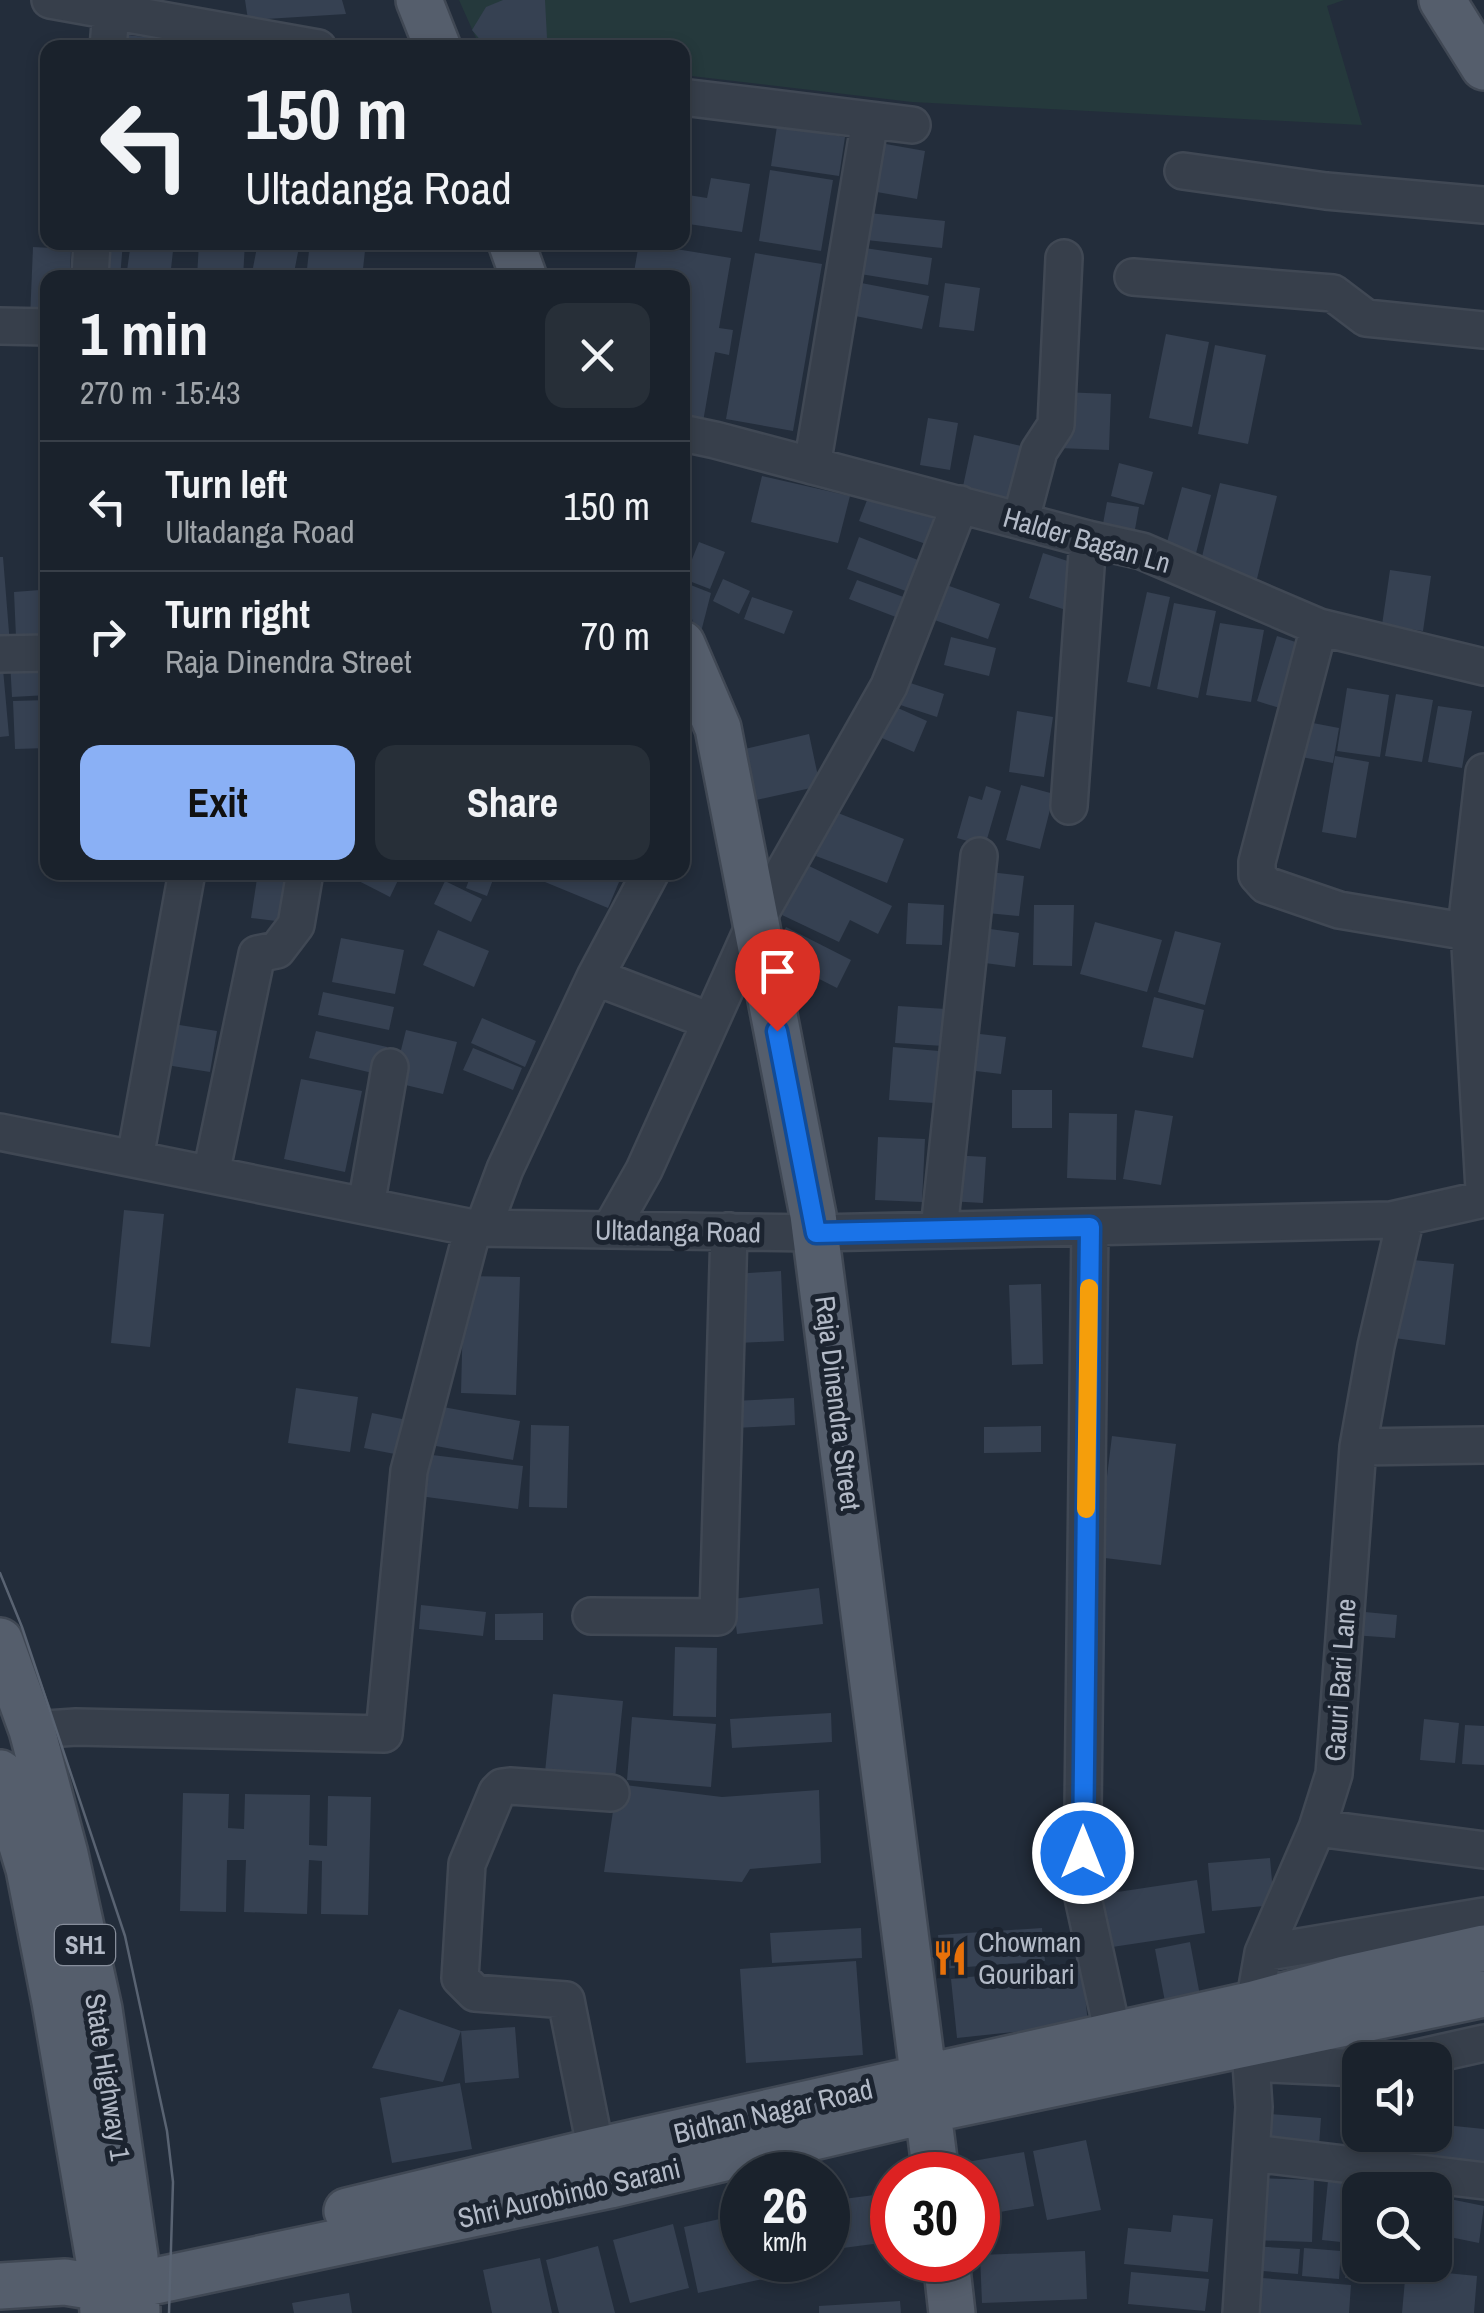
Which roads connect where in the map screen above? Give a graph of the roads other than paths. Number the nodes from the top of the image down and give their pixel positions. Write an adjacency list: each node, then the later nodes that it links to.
1 (50, 0): 4 (street)
2 (418, 0): 7 (main road)
3 (1442, 0): 8 (main road)
4 (111, 11): 5 (street); 6 (street)
5 (109, 40)
6 (273, 40)
7 (435, 40)
8 (1484, 67)
9 (690, 98): 10 (street)
10 (870, 120): 11 (street); 20 (street)
11 (912, 125)
12 (1183, 171): 13 (street)
13 (1484, 205)
14 (1064, 258): 22 (street)
15 (1133, 277): 18 (street)
16 (0, 326): 17 (street)
17 (40, 328)
18 (1484, 330)
19 (690, 435): 20 (street, Halder Bagan Ln)
20 (812, 466): 21 (street, Halder Bagan Ln)
21 (960, 504): 22 (street, Halder Bagan Ln); 35 (street)
22 (1021, 519): 23 (street, Halder Bagan Ln)
23 (1088, 539): 24 (street, Halder Bagan Ln); 30 (street)
24 (1319, 627): 28 (street, Halder Bagan Ln); 36 (street)
25 (40, 653): 26 (street)
26 (0, 654)
27 (690, 663): 35 (main road, Raja Dinendra Street)
28 (1484, 667)
29 (1484, 772): 36 (street)
30 (1069, 806)
31 (979, 856): 50 (street)
32 (186, 880): 41 (street)
33 (304, 880): 42 (street)
34 (647, 880): 37 (street)
35 (756, 921): 38 (street); 52 (main road, Raja Dinendra Street)
36 (1469, 932): 43 (street)
37 (595, 977): 38 (street); 48 (street)
38 (710, 1022): 49 (street)
39 (390, 1067): 45 (street)
40 (0, 1132): 41 (street, Ultadanga Road)
41 (135, 1158): 42 (street, Ultadanga Road)
42 (210, 1174): 45 (street, Ultadanga Road)
43 (1484, 1189)
44 (1484, 1198): 46 (street, Ultadanga Road)
45 (366, 1206): 48 (street, Ultadanga Road)
46 (1406, 1216): 47 (street, Ultadanga Road); 54 (street, Gauri Bari Lane)
47 (1090, 1227): 50 (street, Ultadanga Road); 66 (street)
48 (478, 1228): 49 (street, Ultadanga Road); 57 (street)
49 (610, 1230): 51 (street, Ultadanga Road)
50 (939, 1230): 52 (street, Ultadanga Road)
51 (729, 1232): 52 (street, Ultadanga Road); 55 (street)
52 (816, 1233): 71 (main road, Raja Dinendra Street)
53 (1484, 1444): 54 (street)
54 (1358, 1447): 60 (street, Gauri Bari Lane)
55 (591, 1616)
56 (3, 1657): 57 (main road, State Highway 1 / SH1)
57 (32, 1730): 78 (main road, State Highway 1 / SH1)
58 (0, 1773): 78 (main road, SH1)
59 (611, 1793): 72 (street)
60 (1316, 1828): 61 (street); 64 (street, Gauri Bari Lane)
61 (1484, 1850)
62 (1484, 1916): 64 (street)
63 (1484, 1948): 67 (main road, Bidhan Nagar Road)
64 (1264, 1952): 67 (street, Gauri Bari Lane)
65 (1484, 1994): 67 (main road, Shri Aurobindo Sarani)
66 (1112, 2034): 67 (main road, Bidhan Nagar Road); 71 (main road, Bidhan Nagar Road)
67 (1252, 2037): 70 (street); 71 (main road, Shri Aurobindo Sarani); 74 (street, Gauri Bari Lane)
68 (1484, 2043): 69 (street)
69 (1452, 2050)
70 (1342, 2063)
71 (926, 2094): 72 (main road, Bidhan Nagar Road); 73 (main road, Raja Dinendra Street); 78 (main road, Shri Aurobindo Sarani)
72 (596, 2151): 78 (main road, Bidhan Nagar Road)
73 (933, 2152)
74 (1252, 2153): 75 (street); 80 (street, Gauri Bari Lane)
75 (1484, 2181)
76 (948, 2282): 79 (main road)
77 (0, 2286): 78 (main road)
78 (111, 2286)
79 (952, 2313)
80 (1240, 2313)

